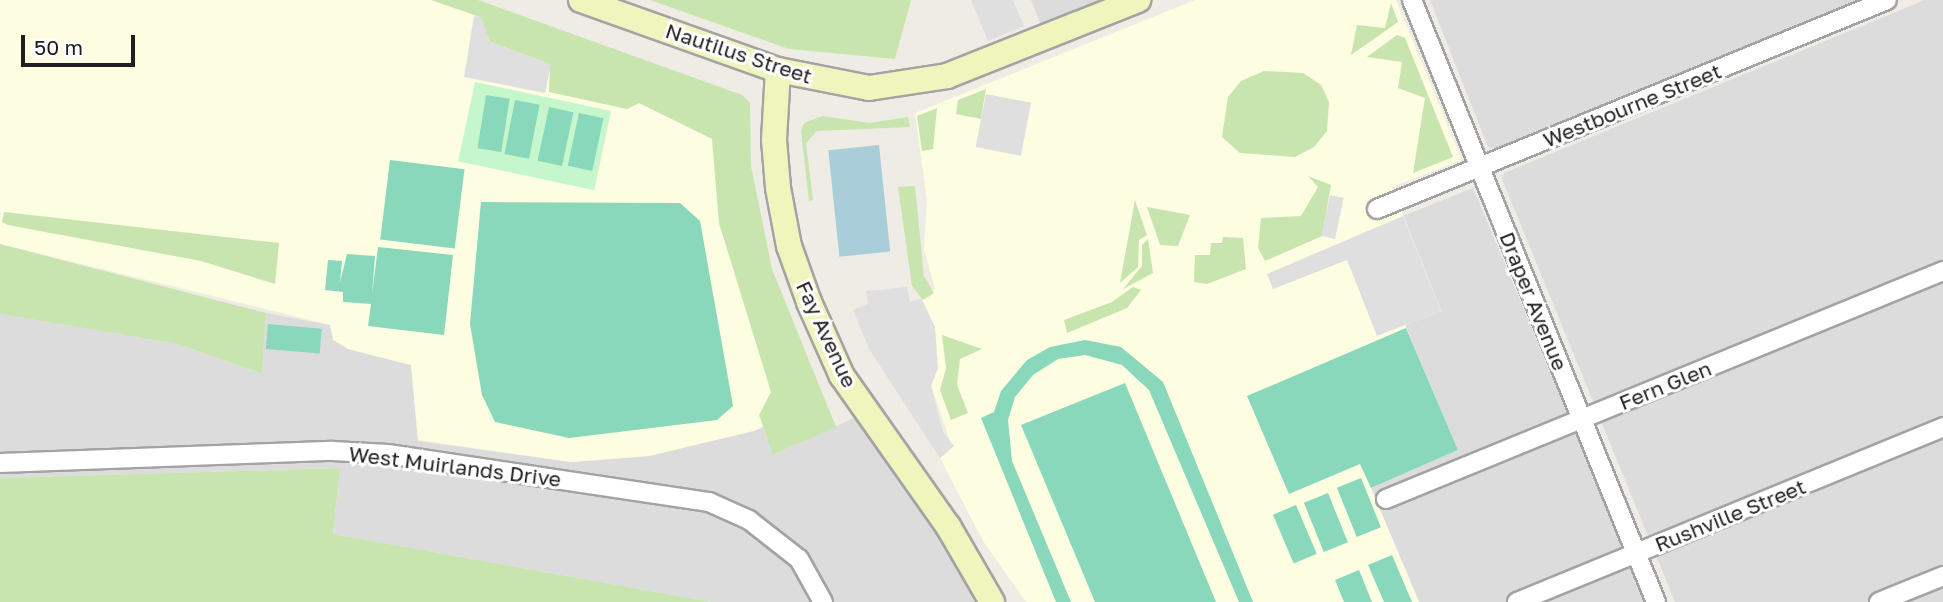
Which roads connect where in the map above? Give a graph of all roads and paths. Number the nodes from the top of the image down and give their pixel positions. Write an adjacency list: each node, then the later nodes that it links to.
1 (581, 0): 5 (main road, Nautilus Street)
2 (1138, 0): 5 (main road, Nautilus Street)
3 (1412, 0): 6 (street, Draper Avenue)
4 (1887, 0): 6 (street, Westbourne Street)
5 (778, 70): 16 (main road, Fay Avenue)
6 (1480, 167): 7 (street, Westbourne Street); 9 (street, Draper Avenue)
7 (1377, 209)
8 (1943, 271): 9 (street, Fern Glen)
9 (1582, 419): 12 (street, Fern Glen); 13 (street, Draper Avenue)
10 (1943, 427): 13 (street, Rushville Street)
11 (0, 463): 15 (street, West Muirlands Drive)
12 (1386, 499)
13 (1636, 553): 17 (street, Rushville Street); 18 (street, Draper Avenue)
14 (1943, 576): 19 (street)
15 (823, 602)
16 (992, 602)
17 (1517, 602)
18 (1656, 602)
19 (1879, 602)

